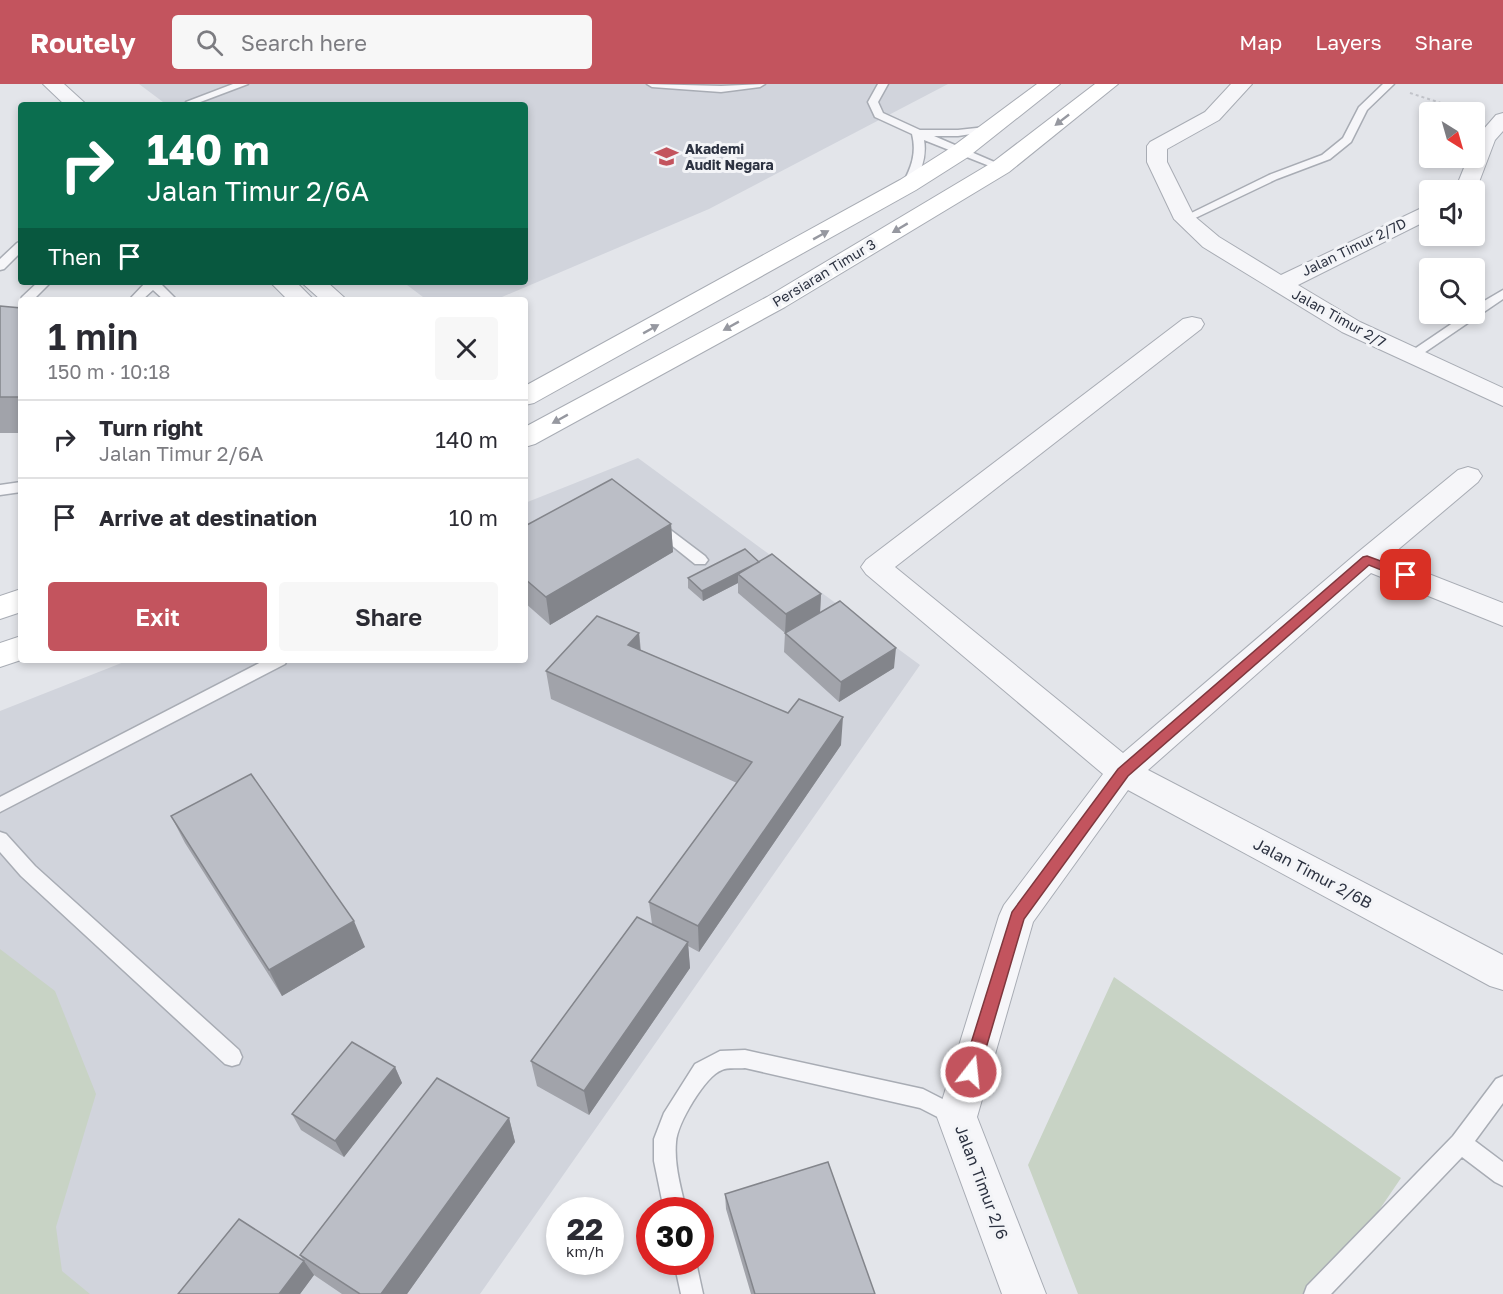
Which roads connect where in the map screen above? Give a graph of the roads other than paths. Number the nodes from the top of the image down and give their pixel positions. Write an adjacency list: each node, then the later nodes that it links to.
1 (53, 84): 11 (street)
2 (76, 84): 11 (street)
3 (243, 84): 12 (lane)
4 (652, 84): 5 (lane)
5 (760, 84)
6 (883, 84): 15 (lane)
7 (1050, 84): 14 (street, Persiaran Timur 3)
8 (1108, 84): 17 (street, Persiaran Timur 3, one-way to 17)
9 (1242, 84): 21 (street)
10 (1388, 85): 21 (lane)
11 (85, 101)
12 (191, 102)
13 (1503, 119): 18 (street)
14 (991, 128): 15 (lane); 16 (street, Persiaran Timur 3)
15 (917, 133): 16 (lane); 19 (lane)
16 (960, 152): 17 (lane); 19 (street, Persiaran Timur 3)
17 (1001, 167): 44 (street, Persiaran Timur 3, one-way to 44)
18 (1469, 180)
19 (908, 185): 39 (street, Persiaran Timur 3, one-way to 19)
20 (1419, 215): 29 (street, Jalan Timur 2/7D)
21 (1185, 219): 29 (street, Jalan Timur 2/7)
22 (18, 248): 23 (lane)
23 (0, 266)
24 (42, 285): 31 (lane)
25 (151, 285): 32 (lane)
26 (155, 285): 33 (lane)
27 (285, 285): 34 (street)
28 (317, 285): 35 (street)
29 (1279, 285): 40 (street, Jalan Timur 2/7)
30 (1503, 294): 36 (lane)
31 (30, 297)
32 (138, 297)
33 (168, 297)
34 (299, 297)
35 (331, 297)
36 (1485, 306)
37 (1192, 324): 57 (street, Jalan Timur 2/6B)
38 (1458, 324): 40 (lane)
39 (616, 348): 41 (street); 42 (street, Persiaran Timur 3)
40 (1410, 356): 43 (street, Jalan Timur 2/7)
41 (528, 375)
42 (528, 395)
43 (1503, 398)
44 (528, 436)
45 (1468, 476): 50 (street, Jalan Timur 2/6)
46 (18, 487): 47 (lane)
47 (0, 490)
48 (646, 518): 49 (lane)
49 (700, 560)
50 (1367, 560): 53 (street); 57 (street, Jalan Timur 2/6)
51 (18, 601): 52 (street)
52 (0, 608)
53 (1503, 615)
54 (18, 649): 55 (street)
55 (0, 655)
56 (273, 663): 58 (lane)
57 (1123, 772): 60 (street, Jalan Timur 2/6B); 63 (street, Jalan Timur 2/6)
58 (0, 805)
59 (0, 839): 61 (lane)
60 (1503, 974)
61 (232, 1057)
62 (1503, 1086): 64 (lane)
63 (957, 1117): 66 (lane); 69 (street, Jalan Timur 2/6)
64 (1461, 1143): 65 (lane); 70 (lane)
65 (1503, 1175)
66 (672, 1197)
67 (688, 1275): 68 (lane)
68 (692, 1294)
69 (1024, 1294)
70 (1315, 1294)

